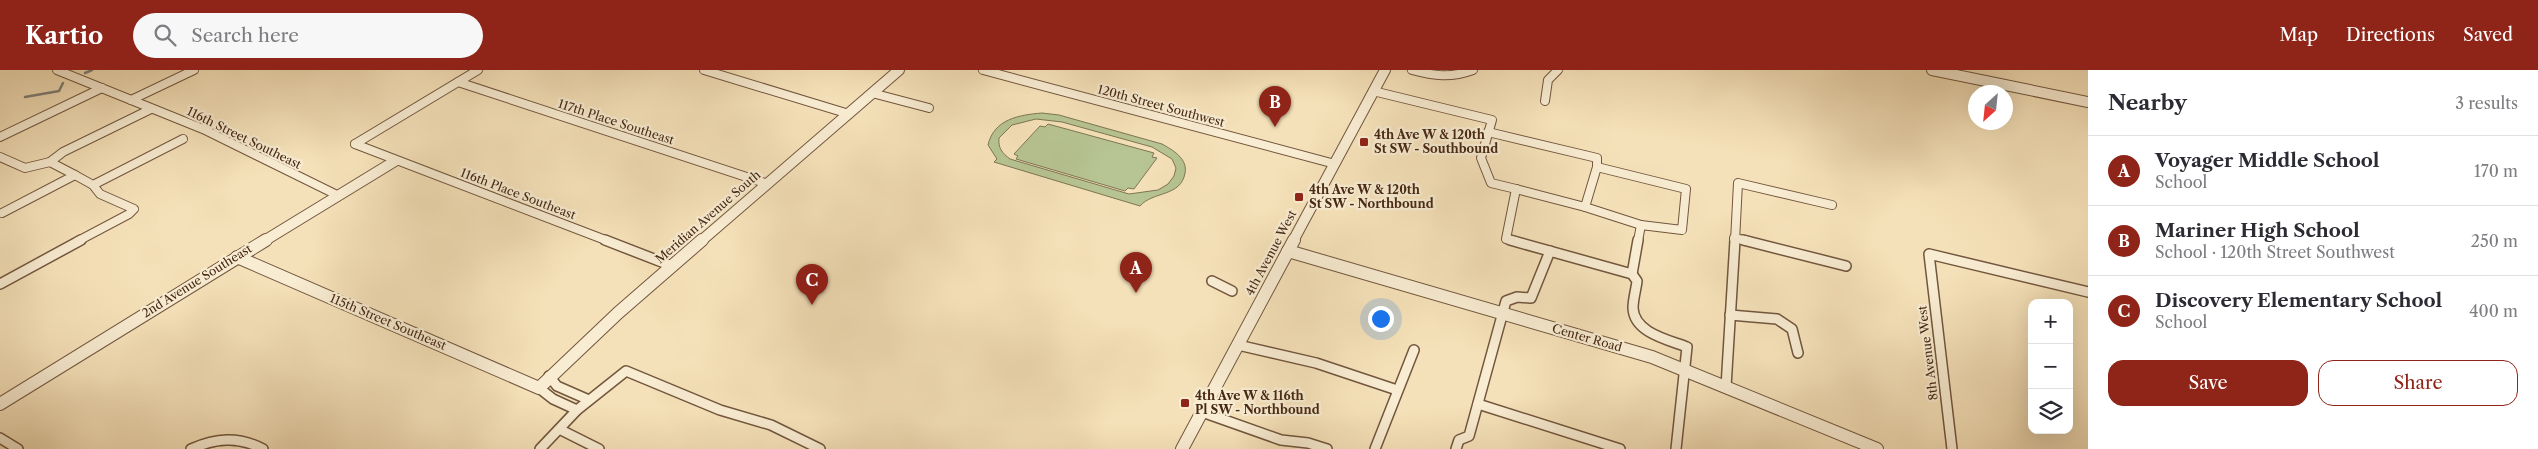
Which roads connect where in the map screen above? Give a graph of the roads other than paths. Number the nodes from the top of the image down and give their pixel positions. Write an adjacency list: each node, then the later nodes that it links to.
1 (57, 70): 13 (street, 116th Street Southeast)
2 (194, 70): 16 (street)
3 (478, 70): 12 (street)
4 (704, 70): 21 (street)
5 (899, 70): 15 (street, Meridian Avenue South)
6 (983, 70): 28 (street, 120th Street Southwest)
7 (1385, 70): 14 (street, 4th Avenue West)
8 (1412, 70): 9 (street)
9 (1473, 70)
10 (1558, 70): 17 (street)
11 (1932, 70): 18 (street)
12 (458, 82): 26 (street, 116th Place Southeast); 32 (street, 117th Place Southeast)
13 (102, 88): 16 (street, 116th Street Southeast); 23 (street)
14 (1373, 91): 22 (street); 28 (street, 4th Avenue West)
15 (872, 93): 20 (street); 21 (street, Meridian Avenue South)
16 (131, 100): 19 (street, 116th Street Southeast)
17 (1545, 101)
18 (2088, 102)
19 (150, 108): 27 (street); 34 (street, 116th Street Southeast)
20 (929, 108)
21 (849, 114): 32 (street, Meridian Avenue South)
22 (1488, 132): 29 (street); 33 (street)
23 (0, 137)
24 (183, 139): 31 (street)
25 (0, 157): 27 (street)
26 (396, 161): 34 (street, 2nd Avenue Southeast); 43 (street, 116th Place Southeast)
27 (50, 162): 30 (street)
28 (1335, 164): 40 (street, 4th Avenue West)
29 (1597, 167): 36 (street); 38 (street)
30 (75, 175): 31 (street); 37 (street)
31 (93, 184): 47 (street)
32 (768, 184): 43 (street, Meridian Avenue South)
33 (1516, 189): 36 (street); 41 (street)
34 (337, 195): 42 (street, 2nd Avenue Southeast)
35 (1832, 205): 39 (street)
36 (1585, 208): 38 (street)
37 (2, 213)
38 (1642, 225): 45 (street)
39 (1734, 238): 44 (street); 51 (street)
40 (1288, 251): 50 (street, Center Road); 52 (street, 4th Avenue West)
41 (1550, 251): 45 (street); 50 (street)
42 (237, 257): 58 (street, 115th Street Southeast); 61 (street, 2nd Avenue Southeast)
43 (672, 266): 56 (street, Meridian Avenue South)
44 (1846, 266)
45 (1632, 274): 55 (street)
46 (1212, 281): 48 (street)
47 (0, 284)
48 (1232, 291)
49 (2088, 292): 80 (street, 8th Avenue West)
50 (1503, 314): 55 (street, Center Road); 62 (street)
51 (1730, 315): 54 (street); 57 (street)
52 (1238, 345): 59 (street); 64 (street, 4th Avenue West)
53 (1414, 350): 59 (street)
54 (1798, 353)
55 (1684, 370): 57 (street, Center Road); 78 (street)
56 (549, 376): 58 (street, Meridian Avenue South); 60 (street)
57 (1726, 387): 79 (street, Center Road)
58 (539, 388): 63 (street)
59 (1397, 390): 75 (street)
60 (590, 400): 63 (street); 72 (street)
61 (0, 404)
62 (1478, 404): 76 (street); 77 (street)
63 (578, 410): 65 (street)
64 (1202, 412): 73 (street, 4th Avenue West); 74 (street)
65 (561, 430): 70 (street); 71 (street)
66 (0, 438): 67 (street)
67 (18, 449)
68 (191, 449): 69 (street)
69 (263, 449)
70 (540, 449)
71 (600, 449)
72 (820, 449)
73 (1182, 449)
74 (1327, 449)
75 (1375, 449)
76 (1456, 449)
77 (1620, 449)
78 (1676, 449)
79 (1877, 449)
80 (1952, 449)

